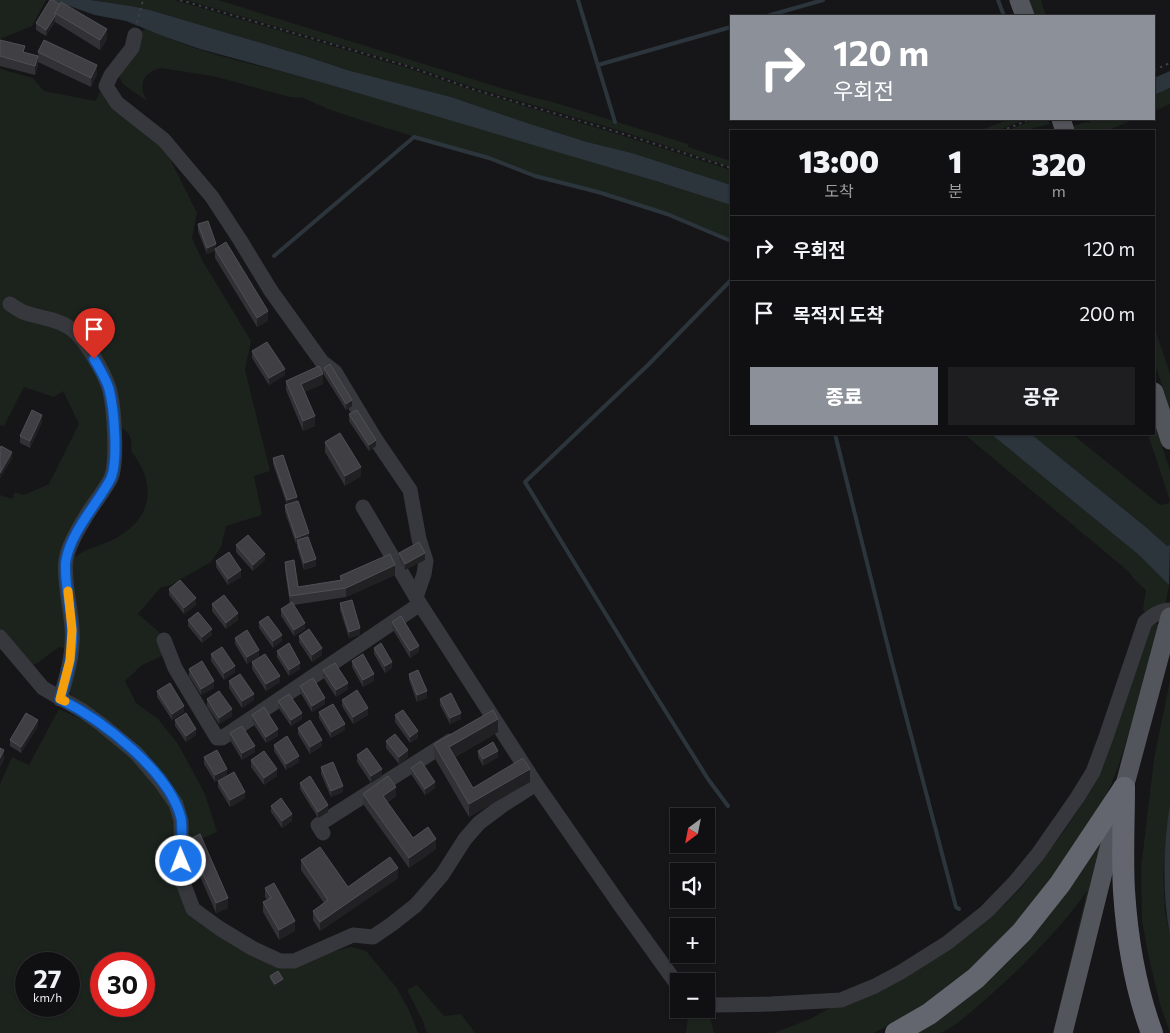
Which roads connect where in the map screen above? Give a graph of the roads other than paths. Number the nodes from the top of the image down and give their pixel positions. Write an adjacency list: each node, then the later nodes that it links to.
1 (1019, 0): 2 (main road)
2 (1025, 15)
3 (135, 35): 8 (street)
4 (10, 304): 13 (street)
5 (1155, 395): 6 (main road)
6 (1170, 440)
7 (363, 507): 8 (street)
8 (418, 600): 12 (street); 14 (street)
9 (1170, 610): 21 (street)
10 (1170, 617): 18 (main road)
11 (0, 637): 13 (street)
12 (164, 640)
13 (60, 699): 17 (street)
14 (492, 716): 15 (street); 17 (street)
15 (476, 725)
16 (460, 735): 19 (street)
17 (536, 784): 20 (street)
18 (1124, 788): 22 (highway); 23 (main road); 24 (highway)
19 (323, 833)
20 (670, 975)
21 (715, 1004)
22 (896, 1033)
23 (1063, 1033)
24 (1152, 1033)

